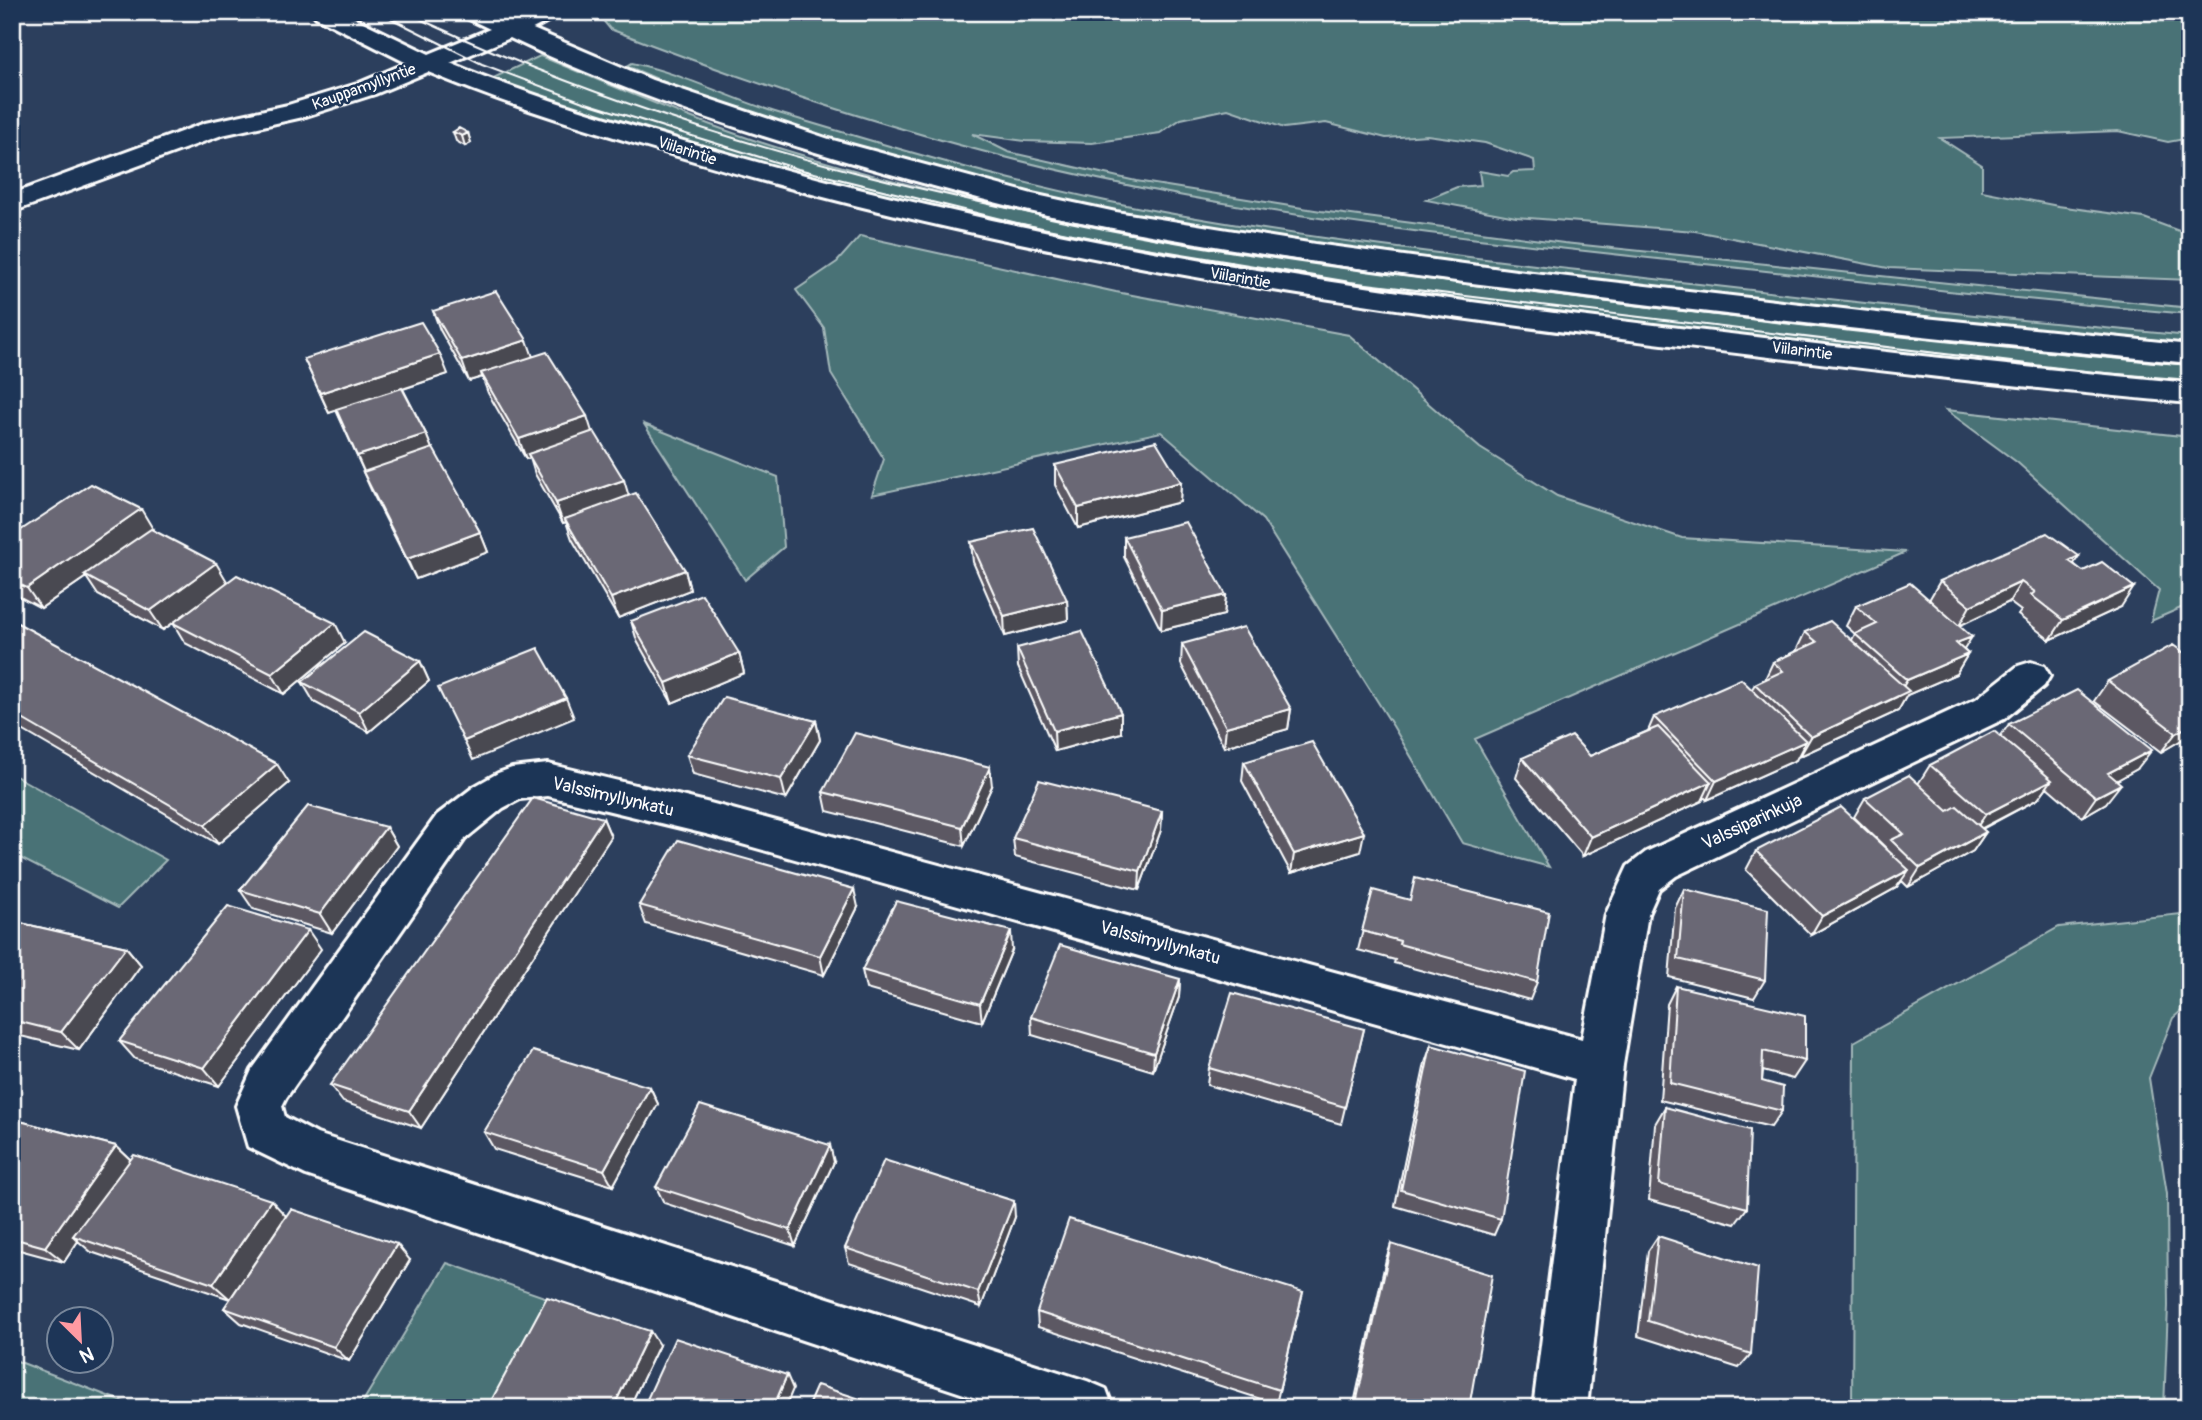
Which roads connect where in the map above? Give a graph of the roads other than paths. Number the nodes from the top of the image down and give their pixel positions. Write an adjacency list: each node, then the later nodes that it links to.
1 (324, 12): 5 (main road, Viilarintie)
2 (547, 12): 4 (main road, Kauppamyllyntie)
3 (473, 16): 4 (main road, Viilarintie)
4 (509, 30): 6 (main road, Kauppamyllyntie); 11 (main road, Viilarintie)
5 (396, 50): 6 (main road, Viilarintie); 7 (main road, Kauppamyllyntie)
6 (428, 50): 9 (main road, Kauppamyllyntie); 12 (main road, Viilarintie)
7 (365, 62)
8 (333, 74): 9 (main road, Kauppamyllyntie)
9 (214, 129): 10 (main road, Kauppamyllyntie)
10 (12, 204)
11 (2190, 354)
12 (2190, 393)
13 (2031, 676): 14 (main road, Valssiparinkuja)
14 (1600, 1065): 15 (main road, Valssimyllynkatu); 16 (main road)
15 (1087, 1408)
16 (1560, 1408)

